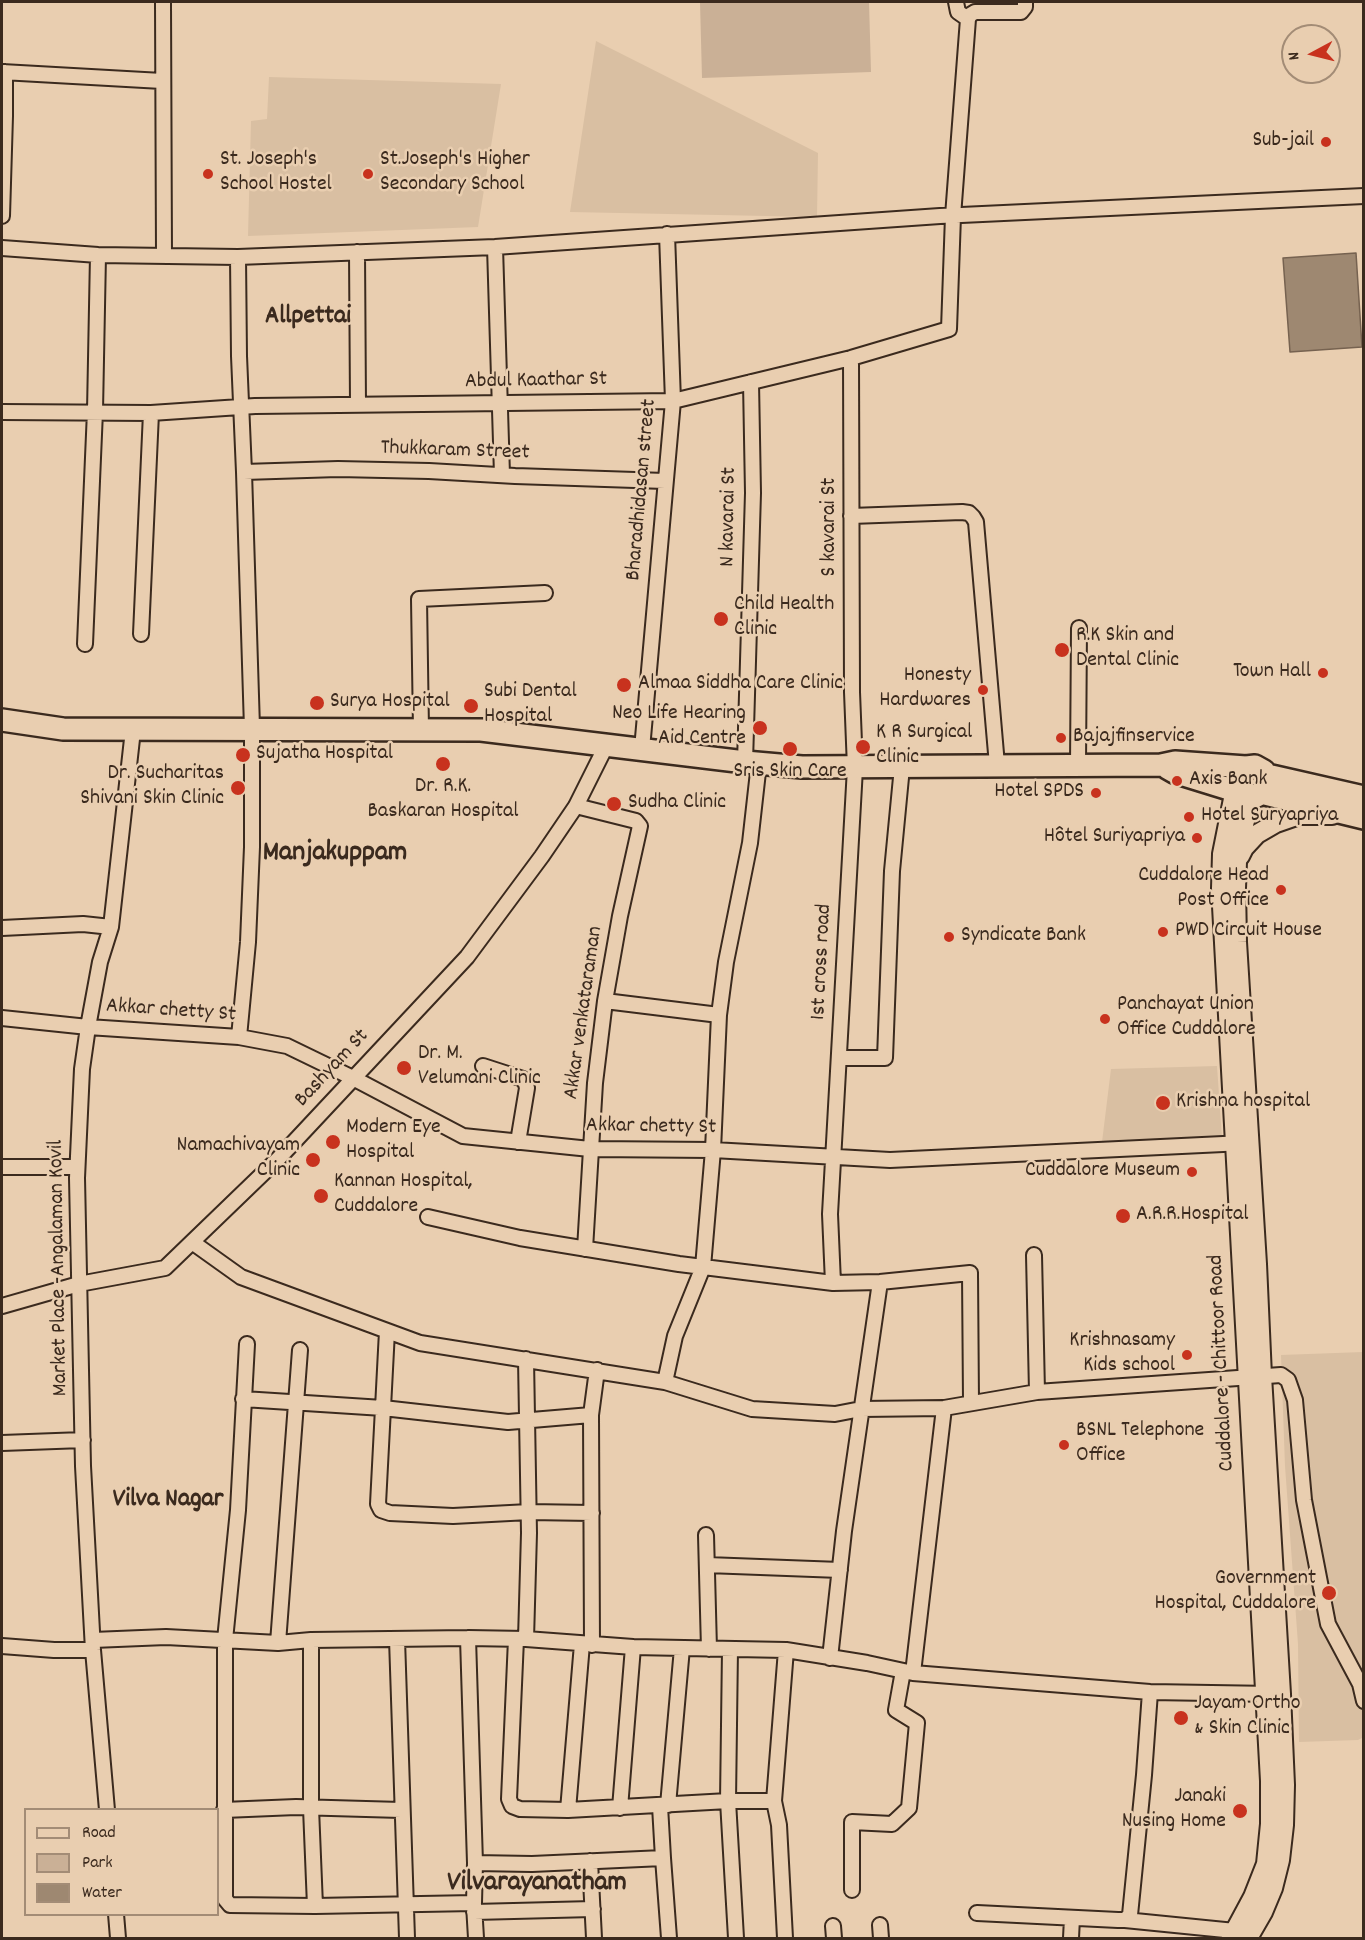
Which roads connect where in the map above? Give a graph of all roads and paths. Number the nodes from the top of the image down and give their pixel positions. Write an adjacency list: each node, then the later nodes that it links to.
1 (163, 2): 6 (street)
2 (956, 2): 4 (street)
3 (1025, 2): 4 (street)
4 (969, 19): 9 (street)
5 (3, 72): 6 (street); 8 (street)
6 (162, 81): 15 (street)
7 (1364, 196): 9 (street)
8 (2, 216)
9 (953, 216): 10 (street); 17 (street, Abdul Kaathar St)
10 (667, 234): 11 (street); 19 (street, Bharadhidasan street)
11 (495, 247): 13 (street); 20 (street)
12 (2, 248): 14 (street)
13 (357, 252): 16 (street); 21 (street)
14 (98, 255): 15 (street); 23 (street)
15 (164, 256): 16 (street)
16 (238, 257): 22 (street)
17 (851, 358): 18 (street, Abdul Kaathar St); 29 (street, S kavarai St)
18 (752, 382): 19 (street, Abdul Kaathar St); 40 (street, N kavarai St)
19 (673, 401): 20 (street, Abdul Kaathar St); 28 (street, Bharadhidasan street)
20 (500, 404): 21 (street, Abdul Kaathar St); 27 (street)
21 (358, 405): 22 (street, Abdul Kaathar St)
22 (240, 407): 25 (street, Abdul Kaathar St); 26 (street)
23 (95, 411): 24 (street, Abdul Kaathar St); 25 (street, Abdul Kaathar St); 33 (street)
24 (2, 412)
25 (151, 413): 32 (street)
26 (244, 472): 27 (street, Thukkaram Street); 35 (street)
27 (502, 475): 28 (street, Thukkaram Street)
28 (665, 481): 39 (street, Bharadhidasan street)
29 (851, 516): 41 (street); 45 (street, S kavarai St)
30 (545, 593): 37 (street)
31 (1079, 628): 42 (street)
32 (141, 634)
33 (85, 644)
34 (2, 720): 36 (highway)
35 (252, 728): 36 (highway); 37 (highway); 57 (street)
36 (133, 730): 51 (street, Market Place -Angalaman Kovil)
37 (422, 730): 38 (highway)
38 (607, 744): 39 (highway); 48 (street, Bashyam St)
39 (642, 749): 40 (highway)
40 (752, 763): 45 (highway); 54 (street, N kavarai St)
41 (997, 765): 42 (highway); 44 (highway)
42 (1078, 765): 43 (highway)
43 (1161, 765): 46 (highway); 47 (highway)
44 (902, 767): 45 (highway); 58 (street)
45 (855, 768): 58 (street, 1st cross road)
46 (1205, 782): 47 (highway); 50 (main road)
47 (1248, 785): 49 (highway); 50 (main road, Cuddalore - Chittoor Road)
48 (576, 806): 53 (street, Akkar venkataraman); 60 (street, Bashyam St)
49 (1360, 810): 50 (main road)
50 (1229, 858): 62 (main road, Cuddalore - Chittoor Road)
51 (111, 927): 52 (street); 56 (street, Market Place -Angalaman Kovil)
52 (2, 928)
53 (605, 1001): 54 (street); 63 (street, Akkar venkataraman)
54 (719, 1015): 64 (street, N kavarai St)
55 (2, 1018): 56 (street, Akkar chetty St)
56 (88, 1026): 57 (street, Akkar chetty St); 67 (street, Market Place -Angalaman Kovil)
57 (239, 1037): 60 (street, Akkar chetty St)
58 (839, 1058): 65 (street, 1st cross road)
59 (483, 1066): 61 (street)
60 (354, 1078): 61 (street, Akkar chetty St); 69 (street, Bashyam St)
61 (518, 1142): 63 (street, Akkar chetty St)
62 (1242, 1143): 65 (street, Akkar chetty St); 82 (main road, Cuddalore - Chittoor Road)
63 (590, 1149): 64 (street, Akkar chetty St); 70 (street, Akkar venkataraman)
64 (713, 1150): 65 (street, Akkar chetty St); 72 (street, N kavarai St)
65 (834, 1158): 74 (street, 1st cross road)
66 (2, 1167): 67 (street)
67 (77, 1167): 75 (street, Market Place -Angalaman Kovil)
68 (428, 1217): 70 (street)
69 (192, 1242): 75 (street, Bashyam St); 77 (street)
70 (585, 1249): 72 (street)
71 (1034, 1255): 84 (street)
72 (703, 1268): 74 (street); 83 (street, N kavarai St)
73 (880, 1282): 74 (street); 87 (street); 90 (street)
74 (833, 1283)
75 (79, 1284): 76 (street, Bashyam St); 93 (street, Market Place -Angalaman Kovil)
76 (2, 1306)
77 (387, 1331): 80 (street); 88 (street)
78 (247, 1344): 85 (street)
79 (300, 1350): 86 (street)
80 (526, 1359): 81 (street); 92 (street)
81 (597, 1370): 83 (street); 91 (street)
82 (1255, 1377): 84 (street); 117 (main road, Cuddalore - Chittoor Road); 118 (street)
83 (665, 1382): 90 (street)
84 (1037, 1392): 87 (street)
85 (243, 1399): 86 (street); 103 (street)
86 (296, 1402): 88 (street); 105 (street)
87 (971, 1402): 89 (street)
88 (383, 1408): 92 (street); 95 (street)
89 (944, 1408): 90 (street); 115 (street)
90 (861, 1409): 99 (street)
91 (591, 1415): 92 (street); 96 (street)
92 (526, 1419): 95 (street)
93 (83, 1440): 94 (street); 106 (street, Market Place -Angalaman Kovil)
94 (2, 1443)
95 (529, 1512): 96 (street); 102 (street)
96 (592, 1513): 107 (street)
97 (706, 1535): 98 (street)
98 (707, 1565): 99 (street); 111 (street)
99 (840, 1570): 114 (street)
100 (468, 1638): 101 (street); 102 (street); 130 (street)
101 (397, 1639): 104 (street); 126 (street)
102 (521, 1639): 107 (street); 127 (street)
103 (225, 1640): 105 (street); 106 (street); 125 (street)
104 (311, 1640): 105 (street); 123 (street)
105 (278, 1643)
106 (93, 1645): 108 (street); 122 (street, Market Place -Angalaman Kovil)
107 (587, 1645): 109 (street); 127 (street)
108 (2, 1646)
109 (633, 1647): 110 (street); 124 (street)
110 (682, 1648): 111 (street); 121 (street)
111 (709, 1649): 112 (street)
112 (730, 1649): 113 (street); 119 (street)
113 (786, 1650): 114 (street); 120 (street)
114 (830, 1658): 115 (street)
115 (908, 1672): 116 (street); 131 (street)
116 (1150, 1692): 117 (street); 139 (street)
117 (1273, 1694): 140 (main road, Cuddalore - Chittoor Road)
118 (1364, 1701)
119 (728, 1801): 120 (street); 121 (street); 146 (street)
120 (774, 1801): 147 (street)
121 (664, 1805): 124 (street); 128 (street)
122 (107, 1808)
123 (311, 1808): 125 (street); 126 (street); 133 (street)
124 (620, 1808): 127 (street)
125 (224, 1810): 133 (street)
126 (401, 1810): 132 (street)
127 (568, 1810)
128 (663, 1858): 129 (street); 145 (street)
129 (590, 1861): 130 (street); 135 (street)
130 (475, 1863): 134 (street)
131 (852, 1890)
132 (404, 1904): 133 (street); 134 (street); 142 (street)
133 (315, 1906)
134 (474, 1907): 135 (street); 143 (street)
135 (592, 1909): 144 (street)
136 (977, 1913): 138 (street)
137 (116, 1916): 141 (street)
138 (1072, 1918): 139 (street); 148 (street)
139 (1125, 1920): 140 (street)
140 (1241, 1936)
141 (118, 1938)
142 (407, 1938)
143 (476, 1938)
144 (594, 1938)
145 (669, 1938)
146 (736, 1938)
147 (785, 1938)
148 (1071, 1938)

